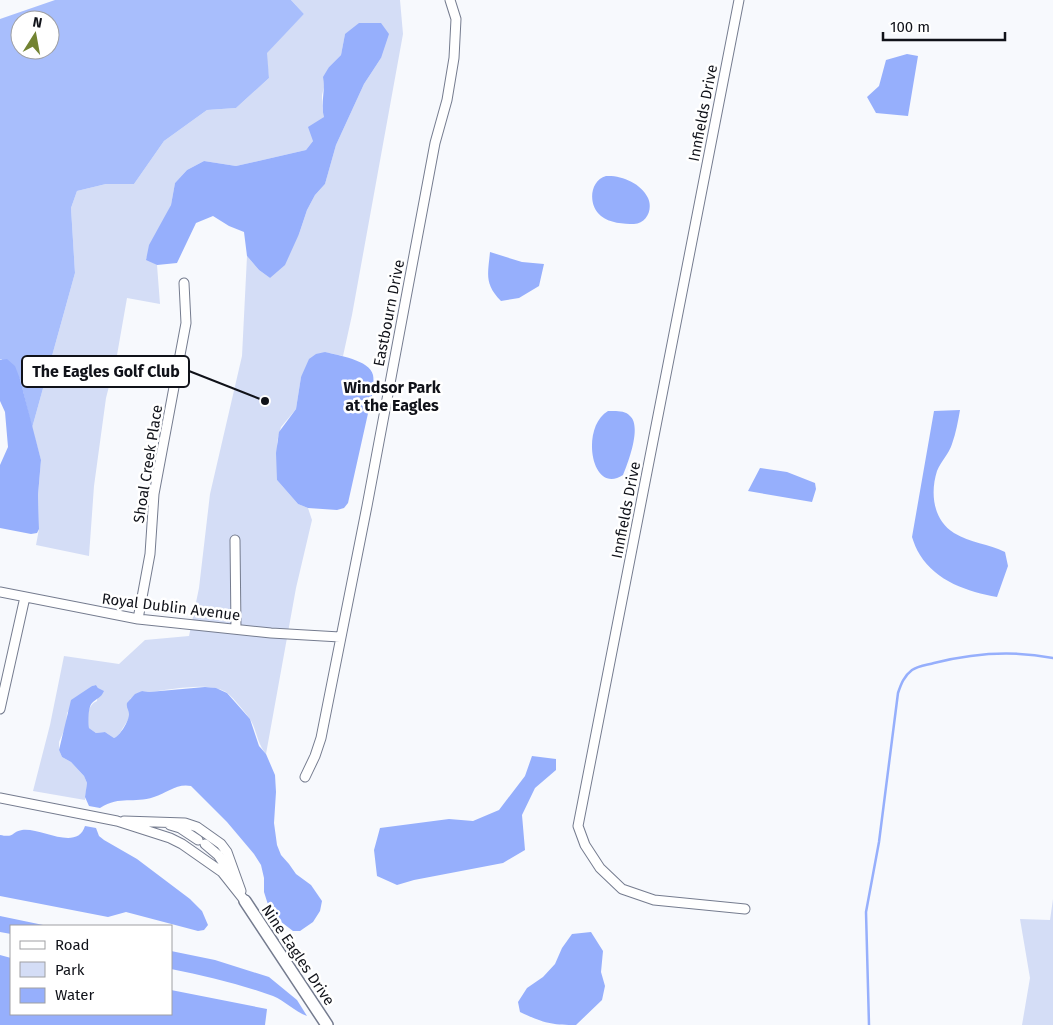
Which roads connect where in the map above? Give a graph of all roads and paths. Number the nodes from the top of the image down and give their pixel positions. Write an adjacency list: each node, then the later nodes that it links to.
1 (450, 0): 9 (street, Eastbourn Drive)
2 (739, 0): 16 (street, Innfields Drive)
3 (184, 283): 7 (street, Shoal Creek Place)
4 (235, 540): 8 (street)
5 (0, 592): 6 (street, Royal Dublin Avenue)
6 (25, 597): 7 (street, Royal Dublin Avenue); 10 (street)
7 (138, 619): 8 (street, Royal Dublin Avenue)
8 (236, 630): 9 (street, Royal Dublin Avenue)
9 (340, 638): 11 (street, Eastbourn Drive)
10 (0, 709)
11 (305, 777)
12 (0, 798): 13 (street, Nine Eagles Drive)
13 (117, 821): 14 (street, Nine Eagles Drive); 15 (street, Nine Eagles Drive)
14 (160, 821): 15 (street, Nine Eagles Drive); 15 (street, Nine Eagles Drive)
15 (245, 901): 17 (street, Nine Eagles Drive)
16 (745, 909)
17 (327, 1025)

